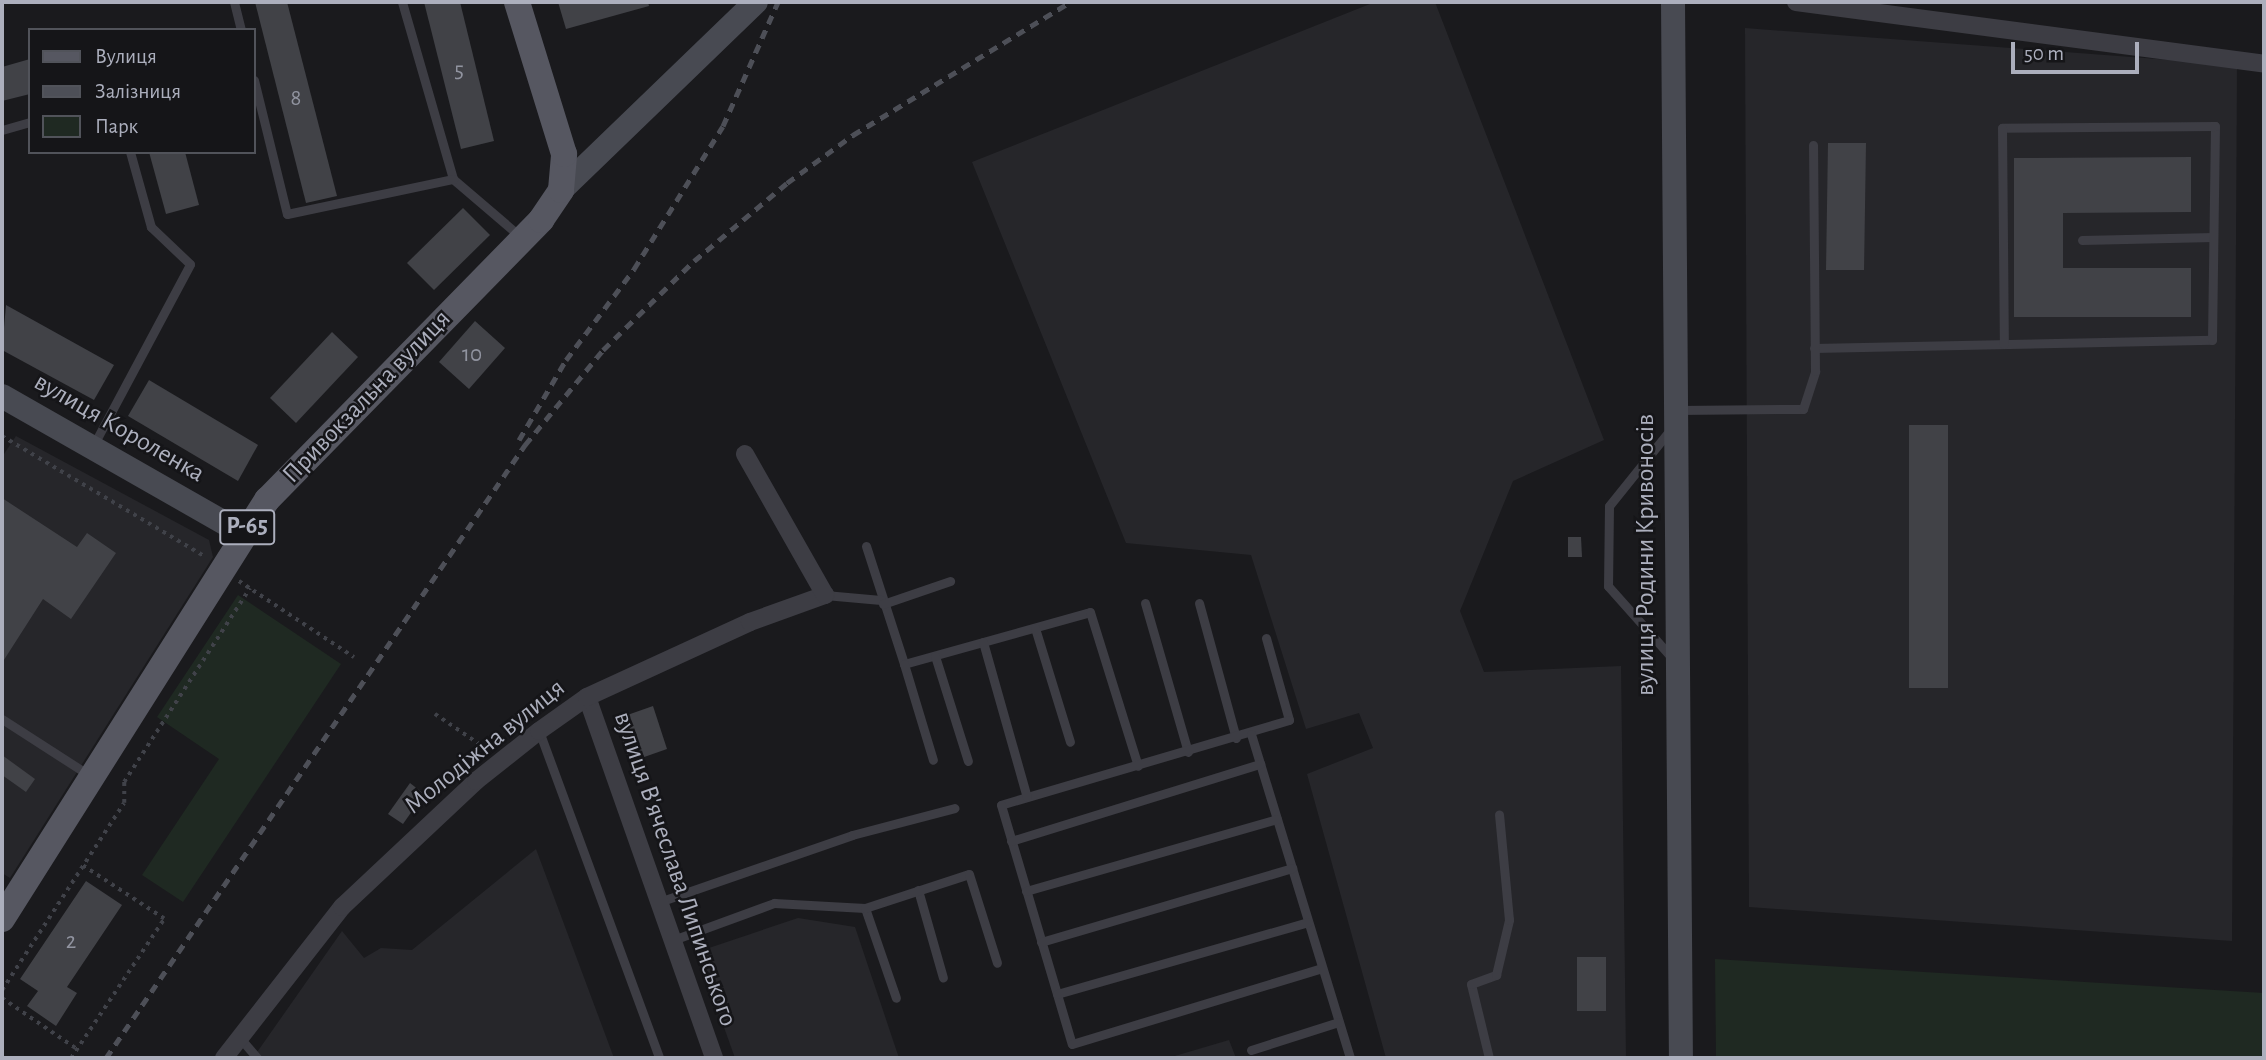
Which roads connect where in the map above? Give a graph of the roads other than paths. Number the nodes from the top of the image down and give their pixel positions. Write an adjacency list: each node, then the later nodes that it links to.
1 (234, 2): 7 (lane)
2 (402, 2): 14 (lane)
3 (517, 2): 15 (main road)
4 (756, 2): 15 (main road, Привокзальна вулиця)
5 (1673, 2): 22 (main road, вулиця Родини Кривоносів)
6 (1797, 2): 8 (street)
7 (240, 28)
8 (2264, 64)
9 (256, 88): 14 (lane)
10 (28, 123): 11 (lane)
11 (2, 130)
12 (1813, 145): 20 (lane)
13 (131, 154): 23 (lane)
14 (453, 179): 17 (lane)
15 (561, 190): 17 (main road, Привокзальна вулиця / Р-65)
16 (2213, 237): 18 (lane); 19 (lane); 19 (lane)
17 (522, 238): 25 (main road, Привокзальна вулиця / Р-65)
18 (2082, 240)
19 (2004, 344): 20 (lane)
20 (1814, 348): 22 (lane)
21 (2, 396): 23 (main road, вулиця Короленка)
22 (1676, 416): 37 (main road, вулиця Родини Кривоносів); 37 (lane)
23 (92, 447): 25 (main road, вулиця Короленка)
24 (745, 454): 28 (street)
25 (242, 533): 49 (main road, Привокзальна вулиця / Р-65)
26 (866, 546): 29 (lane)
27 (950, 581): 29 (lane)
28 (825, 595): 29 (lane); 38 (street, Молодіжна вулиця)
29 (882, 602): 36 (lane)
30 (1145, 603): 44 (lane)
31 (1199, 603): 42 (lane)
32 (1035, 628): 34 (lane); 43 (lane); 48 (lane)
33 (1266, 638): 41 (lane)
34 (984, 642): 35 (lane); 50 (lane)
35 (935, 656): 36 (lane); 46 (lane)
36 (904, 664): 45 (lane)
37 (1676, 664): 78 (main road, вулиця Родини Кривоносів)
38 (587, 696): 40 (street, Молодіжна вулиця); 58 (street, вулиця В'ячеслава Липинського)
39 (2, 719): 49 (lane)
40 (539, 732): 70 (street, Молодіжна вулиця); 74 (lane)
41 (1251, 734): 42 (lane); 47 (lane)
42 (1236, 738): 44 (lane)
43 (1070, 742)
44 (1188, 752): 48 (lane)
45 (933, 760)
46 (968, 761)
47 (1260, 764): 53 (lane); 54 (lane)
48 (1138, 766): 50 (lane)
49 (91, 776): 60 (main road, Привокзальна вулиця / Р-65)
50 (1027, 797): 54 (lane)
51 (955, 808): 58 (lane)
52 (1499, 814): 77 (lane)
53 (1277, 819): 55 (lane); 57 (lane)
54 (1011, 841): 57 (lane)
55 (1292, 868): 61 (lane); 63 (lane)
56 (918, 890): 59 (lane); 64 (lane); 66 (lane)
57 (1026, 891): 63 (lane)
58 (659, 902): 62 (street, вулиця В'ячеслава Липинського)
59 (865, 908): 62 (lane); 68 (lane)
60 (2, 919)
61 (1308, 922): 65 (lane); 67 (lane)
62 (673, 940): 75 (street, вулиця В'ячеслава Липинського)
63 (1041, 942): 67 (lane)
64 (997, 963)
65 (1322, 968): 67 (lane); 69 (lane)
66 (943, 978)
67 (1057, 994)
68 (896, 998)
69 (1339, 1022): 71 (lane); 76 (lane)
70 (239, 1037): 72 (street, Молодіжна вулиця); 73 (lane)
71 (1251, 1051)
72 (224, 1058)
73 (257, 1058)
74 (659, 1058)
75 (714, 1058)
76 (1350, 1058)
77 (1489, 1058)
78 (1681, 1058)

